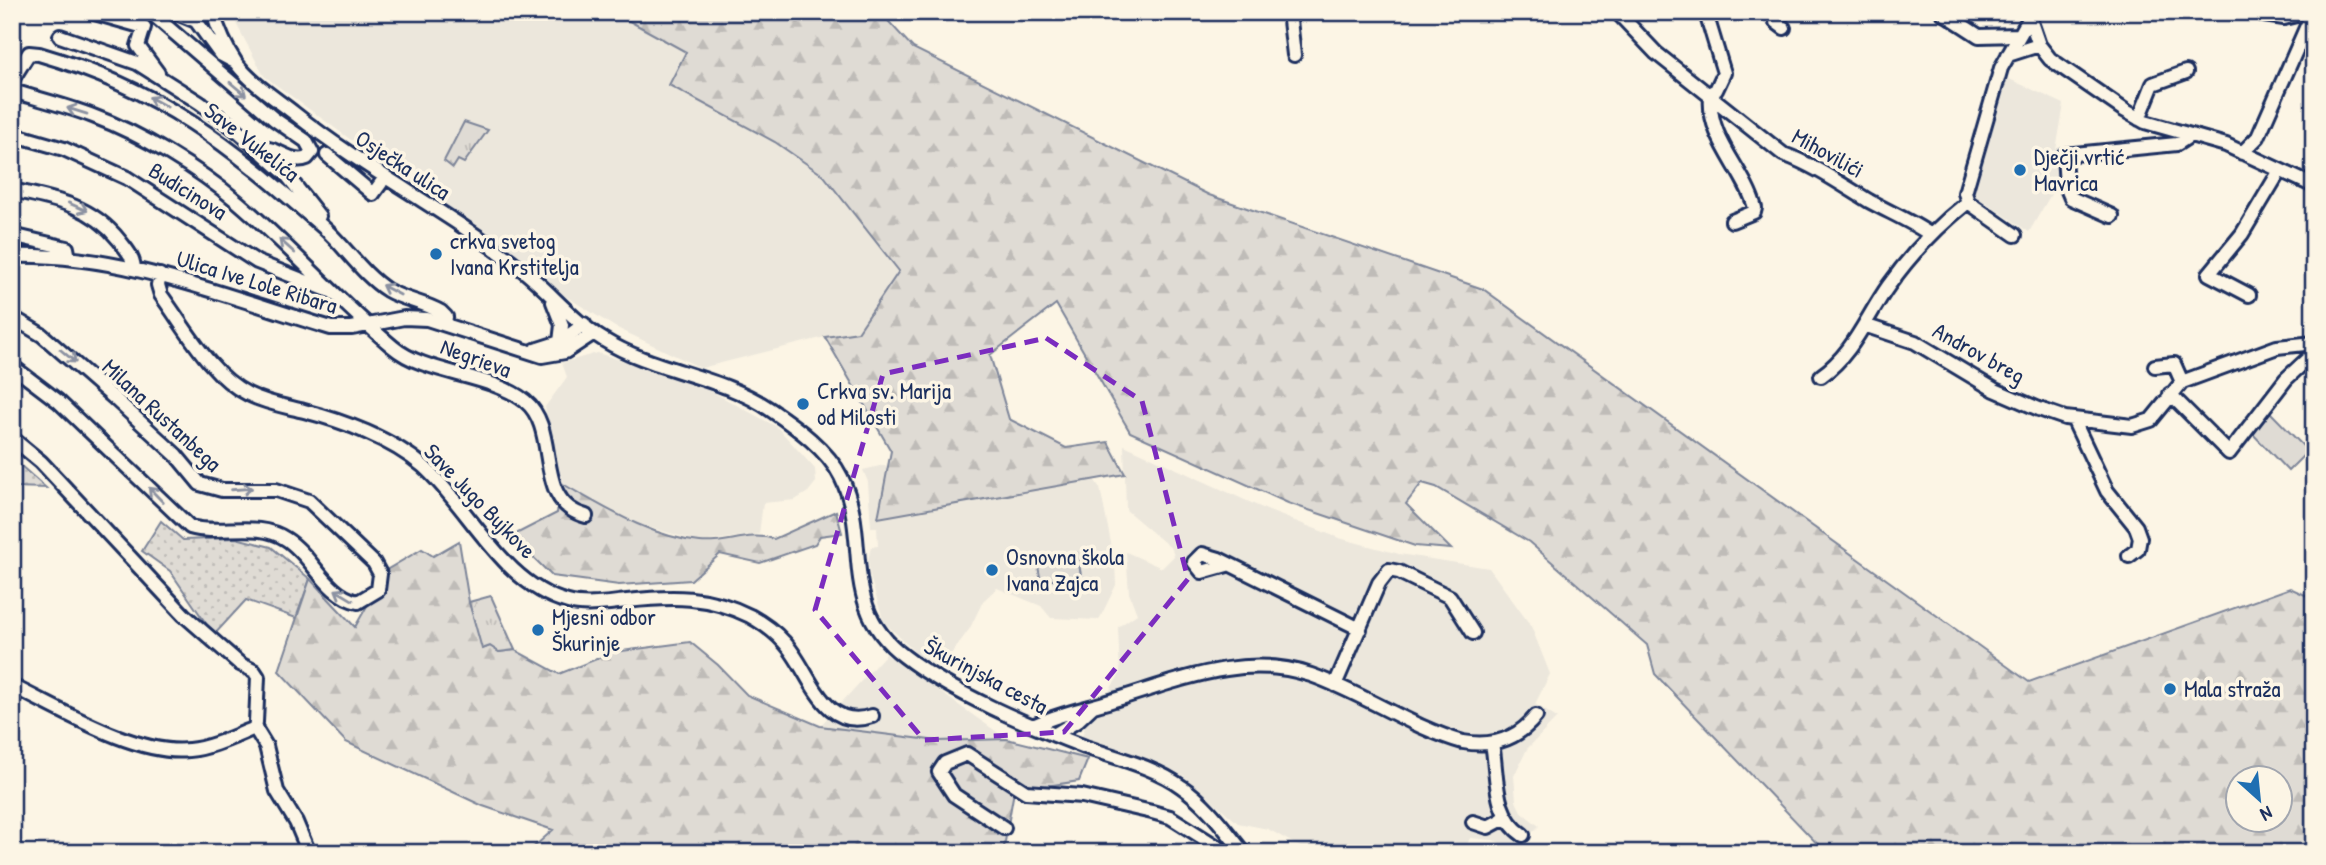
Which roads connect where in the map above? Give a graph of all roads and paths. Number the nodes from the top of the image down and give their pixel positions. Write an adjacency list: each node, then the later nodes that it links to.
1 (91, 12): 24 (street)
2 (150, 12): 30 (street, one-way to 30)
3 (174, 12): 13 (street)
4 (1289, 12): 18 (street)
5 (1617, 12): 26 (street, Mihovilići)
6 (1776, 12): 14 (street)
7 (1942, 12): 15 (street)
8 (2311, 12): 10 (street); 31 (street)
9 (2032, 15): 15 (street); 17 (street)
10 (2264, 15)
11 (213, 16): 13 (street); 21 (street, Osječka ulica)
12 (1708, 20): 26 (street)
13 (198, 24): 21 (street)
14 (1784, 29)
15 (2019, 34): 19 (street)
16 (60, 36): 24 (street)
17 (2039, 45): 19 (street); 27 (street)
18 (1294, 55)
19 (2007, 55): 37 (street)
20 (17, 60): 23 (street, Save Vukelića); 40 (street, Save Vukelića, one-way to 20)
21 (236, 62): 50 (street, Osječka ulica)
22 (2186, 72): 27 (street)
23 (12, 80)
24 (164, 82): 30 (street)
25 (12, 91): 48 (street, one-way to 25)
26 (1710, 95): 39 (street); 42 (street, Mihovilići)
27 (2139, 119): 29 (street)
28 (12, 134): 48 (street, Budicinova)
29 (2190, 135): 31 (street); 38 (street)
30 (259, 149): 40 (street)
31 (2242, 153): 33 (street)
32 (327, 155): 34 (street)
33 (2279, 172): 35 (street); 49 (street)
34 (381, 183)
35 (2314, 186)
36 (12, 190): 46 (street, one-way to 46)
37 (1968, 202): 42 (street); 43 (street)
38 (2112, 216)
39 (1732, 221)
40 (325, 229): 52 (street, Save Vukelića, one-way to 40)
41 (12, 235): 45 (street)
42 (1931, 235): 55 (street)
43 (2015, 235)
44 (12, 256): 45 (street, Ulica Ive Lole Ribara)
45 (69, 258): 46 (street, Ulica Ive Lole Ribara)
46 (134, 268): 47 (street, Ulica Ive Lole Ribara)
47 (160, 275): 54 (street, Ulica Ive Lole Ribara); 76 (street, Save Jugo Bujkove)
48 (336, 294): 54 (street)
49 (2249, 296)
50 (552, 298): 53 (street, Osječka ulica); 57 (street)
51 (12, 317): 61 (street, Milana Rustanbega, one-way to 61)
52 (445, 323): 54 (street, Ulica Ive Lole Ribara); 59 (street, Ulica Ive Lole Ribara)
53 (584, 324): 56 (street, Osječka ulica); 57 (street)
54 (370, 325): 68 (street, Negrieva)
55 (1864, 325): 63 (street); 66 (street, Androv breg)
56 (594, 333): 59 (street, Ulica Ive Lole Ribara); 79 (street, Škurinjska cesta)
57 (560, 342): 59 (street)
58 (2314, 343): 64 (street, Androv breg)
59 (527, 350)
60 (2314, 353): 65 (street)
61 (12, 366)
62 (2155, 366): 64 (street)
63 (1821, 376)
64 (2182, 382): 65 (street, Androv breg)
65 (2170, 394): 66 (street, Androv breg)
66 (2073, 419): 69 (street)
67 (12, 438): 80 (street)
68 (586, 516)
69 (2129, 556)
70 (1227, 565): 71 (street)
71 (1360, 629): 72 (street); 73 (street)
72 (1473, 633)
73 (1335, 685): 75 (street); 82 (street)
74 (12, 687): 80 (street)
75 (1091, 707): 78 (street); 79 (street)
76 (872, 716)
77 (1536, 716): 82 (street)
78 (1077, 721): 81 (street); 83 (street)
79 (1033, 726): 81 (street, Škurinjska cesta)
80 (255, 728): 88 (street)
81 (1054, 734): 83 (street, Škurinjska cesta)
82 (1492, 743): 84 (street)
83 (1082, 746): 90 (street, Škurinjska cesta)
84 (1505, 818): 85 (street); 87 (street)
85 (1473, 822)
86 (1004, 828): 89 (street)
87 (1523, 835)
88 (309, 853)
89 (1227, 853)
90 (1244, 853)

